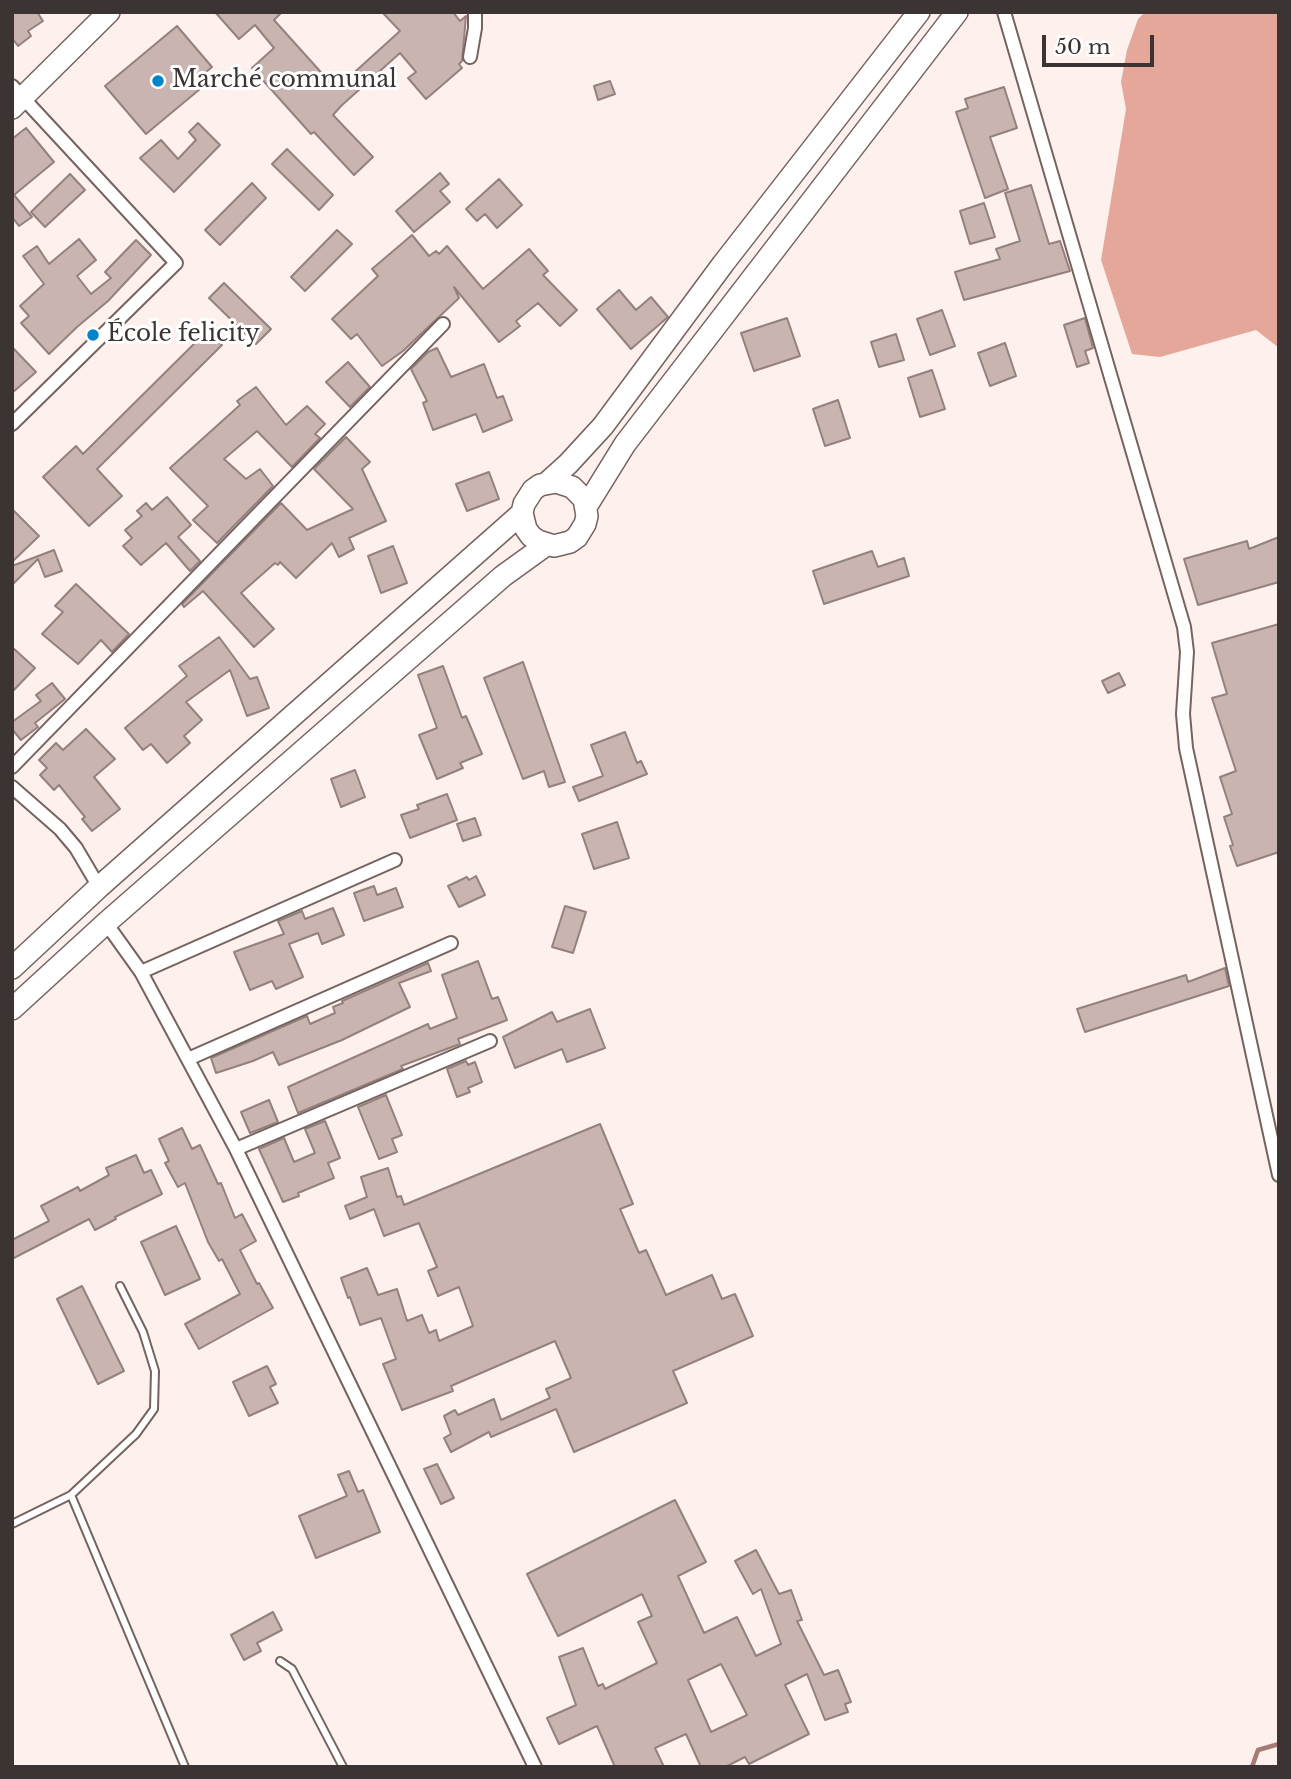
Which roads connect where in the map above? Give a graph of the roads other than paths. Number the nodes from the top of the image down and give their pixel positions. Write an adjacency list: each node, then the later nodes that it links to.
1 (109, 12): 7 (main road)
2 (475, 12): 6 (street)
3 (919, 12): 10 (main road)
4 (957, 12): 11 (main road)
5 (1004, 12): 26 (street)
6 (470, 57)
7 (16, 97): 9 (street)
8 (443, 324): 14 (street)
9 (12, 424)
10 (548, 482): 11 (main road); 12 (main road)
11 (586, 508): 13 (main road)
12 (522, 513): 13 (main road); 17 (main road)
13 (546, 545): 18 (main road)
14 (12, 767)
15 (12, 787): 17 (street)
16 (395, 860): 21 (street)
17 (99, 887): 20 (main road)
18 (106, 922): 21 (street); 22 (main road)
19 (451, 943): 24 (street)
20 (12, 968)
21 (141, 972): 24 (street)
22 (12, 1009)
23 (490, 1041): 25 (street)
24 (188, 1059): 25 (street)
25 (236, 1149): 33 (street)
26 (1279, 1175)
27 (120, 1286): 28 (lane)
28 (71, 1495): 29 (lane); 31 (lane)
29 (12, 1524)
30 (280, 1661): 32 (lane)
31 (185, 1767)
32 (343, 1767)
33 (535, 1767)

